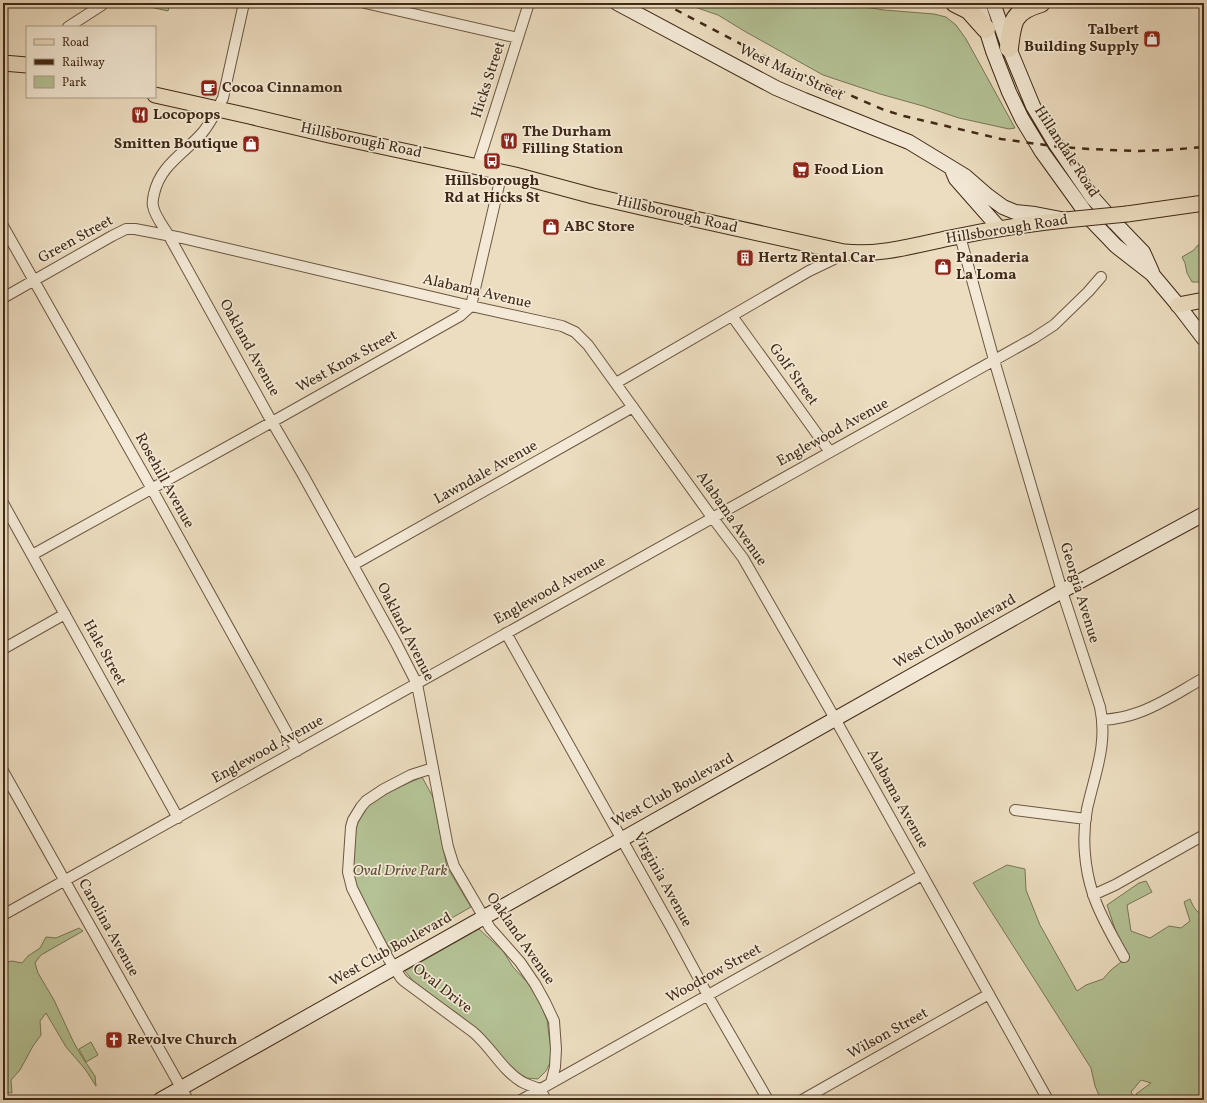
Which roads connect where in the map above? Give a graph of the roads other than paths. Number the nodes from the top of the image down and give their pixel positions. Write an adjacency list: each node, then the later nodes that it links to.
1 (244, 3): 17 (street, Oakland Avenue)
2 (365, 3): 12 (street)
3 (529, 3): 12 (street, Hicks Street)
4 (617, 3): 19 (main road, West Main Street)
5 (955, 3): 11 (highway)
6 (978, 3): 11 (main road, Hillandale Road)
7 (993, 3): 13 (main road, Hillandale Road)
8 (1041, 3): 13 (highway)
9 (102, 5): 10 (street)
10 (70, 26)
11 (986, 29): 28 (main road, Hillandale Road)
12 (518, 38): 18 (street, Hicks Street)
13 (1009, 48): 28 (main road, Hillandale Road)
14 (25, 62): 15 (main road)
15 (3, 63)
16 (156, 95): 17 (main road, Hillsborough Road)
17 (218, 109): 18 (main road, Hillsborough Road); 25 (street, Oakland Avenue)
18 (476, 166): 20 (main road, Hillsborough Road)
19 (952, 169): 22 (main road, West Main Street); 24 (main road, West Main Street)
20 (502, 172): 27 (main road, Hillsborough Road); 34 (street)
21 (1204, 203): 22 (main road, Hillsborough Road, bridge)
22 (1065, 220): 24 (main road, Hillsborough Road)
23 (3, 226): 30 (street, Rosehill Avenue)
24 (1000, 229): 26 (main road, Hillsborough Road)
25 (169, 236): 30 (street, Green Street); 34 (street, Alabama Avenue); 40 (street, Oakland Avenue)
26 (960, 236): 27 (main road, Hillsborough Road); 37 (street, Georgia Avenue)
27 (838, 250): 35 (street)
28 (1152, 274): 33 (main road, Hillandale Road)
29 (1101, 277): 37 (street, Englewood Avenue)
30 (34, 280): 31 (street, Green Street); 42 (street, Rosehill Avenue)
31 (3, 298)
32 (1204, 300): 33 (main road)
33 (1178, 305): 36 (main road, Hillandale Road)
34 (471, 306): 38 (street, Alabama Avenue); 40 (street, West Knox Street)
35 (732, 316): 38 (street); 41 (street, Golf Street)
36 (1204, 339)
37 (994, 360): 41 (street, Englewood Avenue); 48 (street, Georgia Avenue)
38 (616, 383): 39 (street, Alabama Avenue)
39 (633, 407): 45 (street, Alabama Avenue); 47 (street, Lawndale Avenue)
40 (272, 422): 42 (street, West Knox Street); 47 (street, Oakland Avenue)
41 (830, 452): 45 (street, Englewood Avenue)
42 (151, 489): 46 (street, West Knox Street); 56 (street, Rosehill Avenue)
43 (3, 503): 46 (street, Hale Street)
44 (1204, 514): 48 (main road, West Club Boulevard)
45 (713, 518): 50 (street, Englewood Avenue); 54 (street, Alabama Avenue)
46 (32, 555): 49 (street, Hale Street)
47 (353, 565): 53 (street, Oakland Avenue)
48 (1062, 591): 54 (main road, West Club Boulevard); 55 (street, Georgia Avenue)
49 (65, 614): 51 (street); 60 (street, Hale Street)
50 (506, 633): 53 (street, Englewood Avenue); 63 (street, Virginia Avenue)
51 (3, 650)
52 (1204, 678): 55 (street)
53 (417, 684): 56 (street, Englewood Avenue); 57 (street, Oakland Avenue)
54 (835, 719): 63 (main road, West Club Boulevard); 64 (street, Alabama Avenue)
55 (1103, 720): 61 (street, Georgia Avenue)
56 (297, 751): 60 (street, Englewood Avenue)
57 (433, 768): 68 (street, Oakland Avenue); 70 (street, Oval Drive)
58 (3, 771): 65 (street, Carolina Avenue)
59 (1015, 810): 61 (street)
60 (178, 818): 65 (street, Englewood Avenue)
61 (1086, 819): 66 (street, Georgia Avenue)
62 (1204, 835): 66 (street)
63 (622, 839): 68 (main road, West Club Boulevard); 72 (street, Virginia Avenue)
64 (922, 875): 71 (street, Alabama Avenue); 72 (street, Woodrow Street)
65 (65, 881): 67 (street, Englewood Avenue); 75 (street, Carolina Avenue)
66 (1093, 895): 69 (street, Georgia Avenue)
67 (3, 916)
68 (484, 917): 70 (main road, West Club Boulevard); 73 (street, Oakland Avenue)
69 (1124, 957)
70 (394, 967): 74 (street, Oval Drive); 75 (main road, West Club Boulevard)
71 (989, 994): 80 (street, Wilson Street); 81 (street, Alabama Avenue)
72 (708, 995): 73 (street, Woodrow Street); 79 (street, Virginia Avenue)
73 (551, 1083): 74 (street, Woodrow Street)
74 (540, 1089): 77 (street, Woodrow Street); 78 (street)
75 (184, 1094): 76 (main road, West Club Boulevard)
76 (160, 1100)
77 (520, 1100)
78 (546, 1100)
79 (768, 1100)
80 (802, 1100)
81 (1048, 1100)

